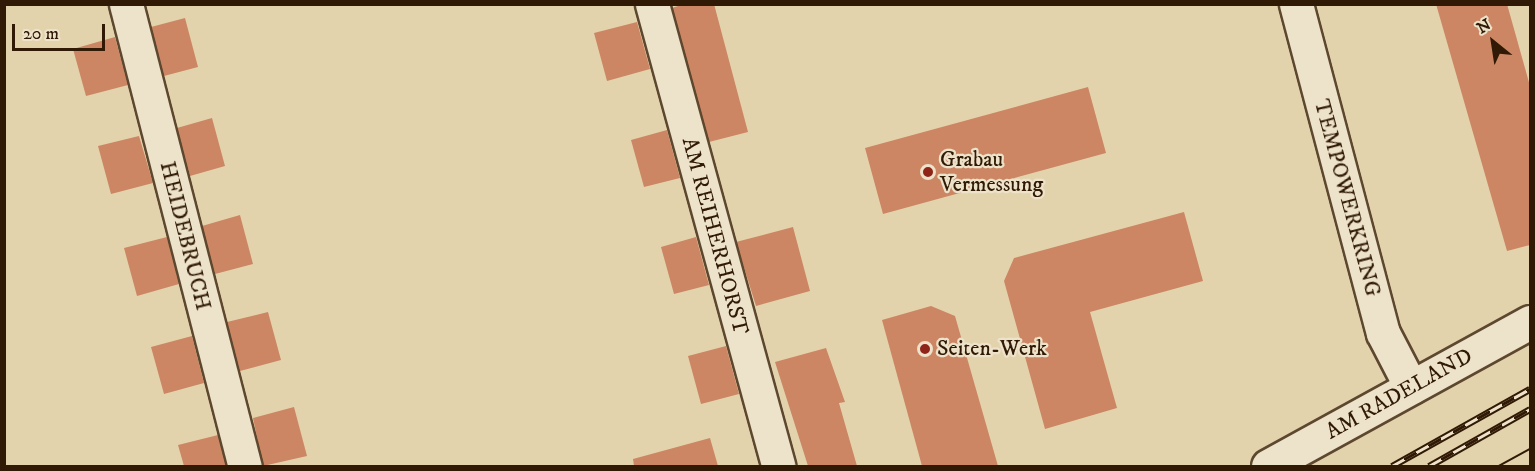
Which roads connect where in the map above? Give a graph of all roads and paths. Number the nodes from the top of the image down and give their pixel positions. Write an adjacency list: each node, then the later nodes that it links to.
1 (126, 4): 6 (street, HEIDEBRUCH)
2 (652, 4): 7 (street, AM REIHERHORST)
3 (1296, 4): 5 (street, TEMPOWERKRING)
4 (1530, 322): 5 (street, AM RADELAND)
5 (1411, 387): 8 (street, AM RADELAND)
6 (245, 466)
7 (778, 466)
8 (1268, 466)

